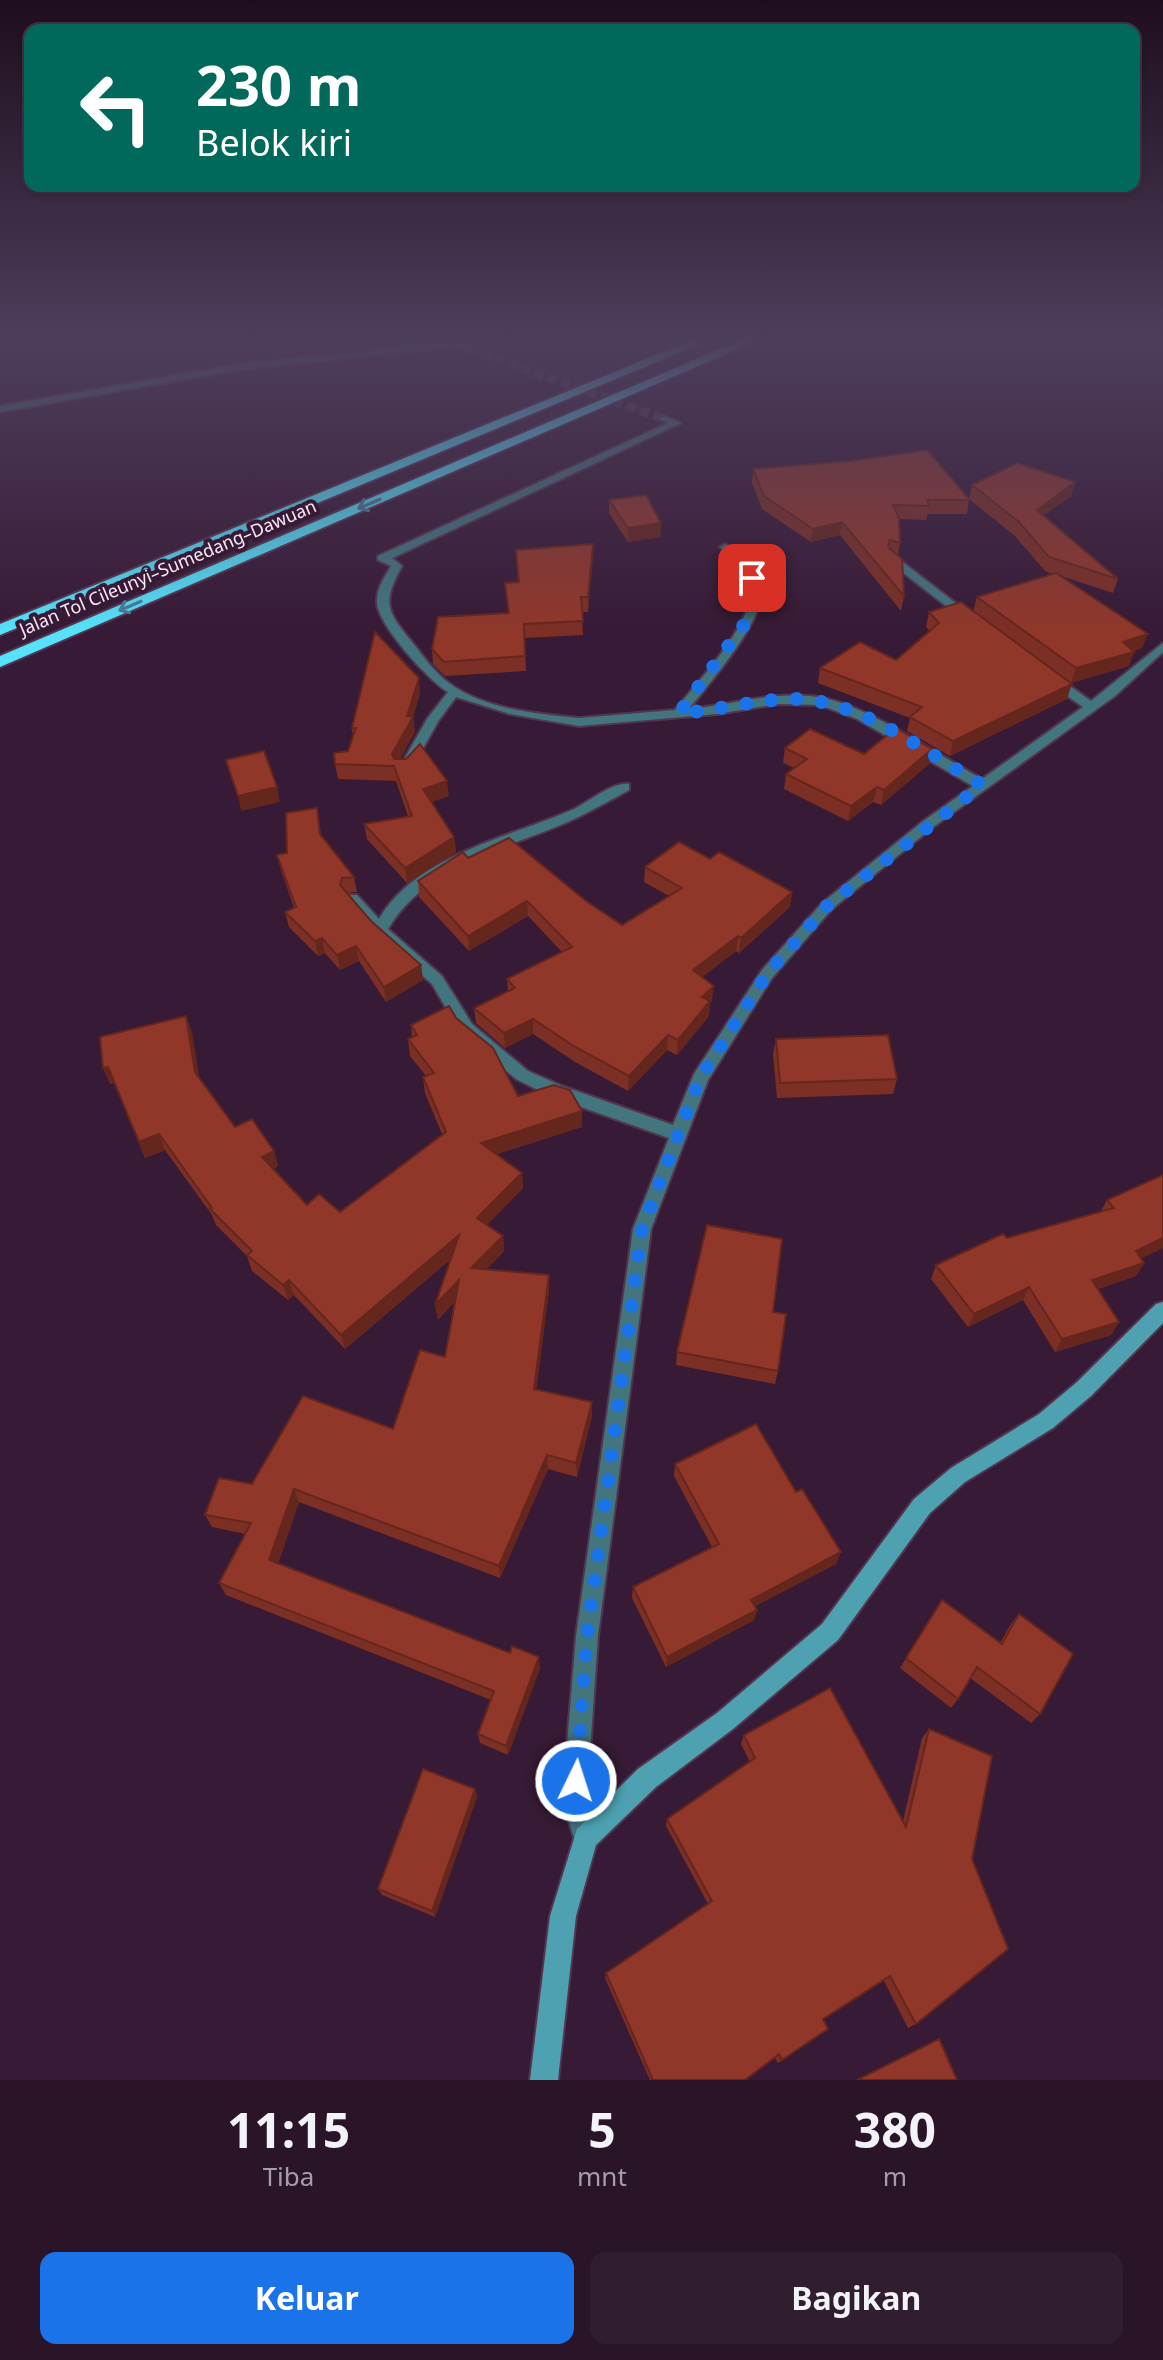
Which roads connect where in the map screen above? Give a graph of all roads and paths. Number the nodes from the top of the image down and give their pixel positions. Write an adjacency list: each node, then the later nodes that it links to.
1 (466, 438): 7 (highway, Jalan Tol Cileunyi–Sumedang–Dawuan)
2 (523, 438): 9 (highway, Jalan Tol Cileunyi–Sumedang–Dawuan, one-way to 9)
3 (643, 438): 11 (street)
4 (725, 547): 13 (street)
5 (892, 559): 6 (street)
6 (980, 627)
7 (0, 630)
8 (1163, 646): 12 (street)
9 (0, 662)
10 (1048, 676): 12 (street)
11 (455, 691): 13 (street); 14 (street)
12 (1091, 707): 15 (street)
13 (679, 713): 15 (street)
14 (403, 768)
15 (982, 785): 19 (street)
16 (624, 787): 18 (street)
17 (352, 898): 18 (street)
18 (380, 930): 19 (street)
19 (678, 1134): 21 (street)
20 (1163, 1310): 21 (main road)
21 (586, 1838): 22 (main road)
22 (544, 2080)

